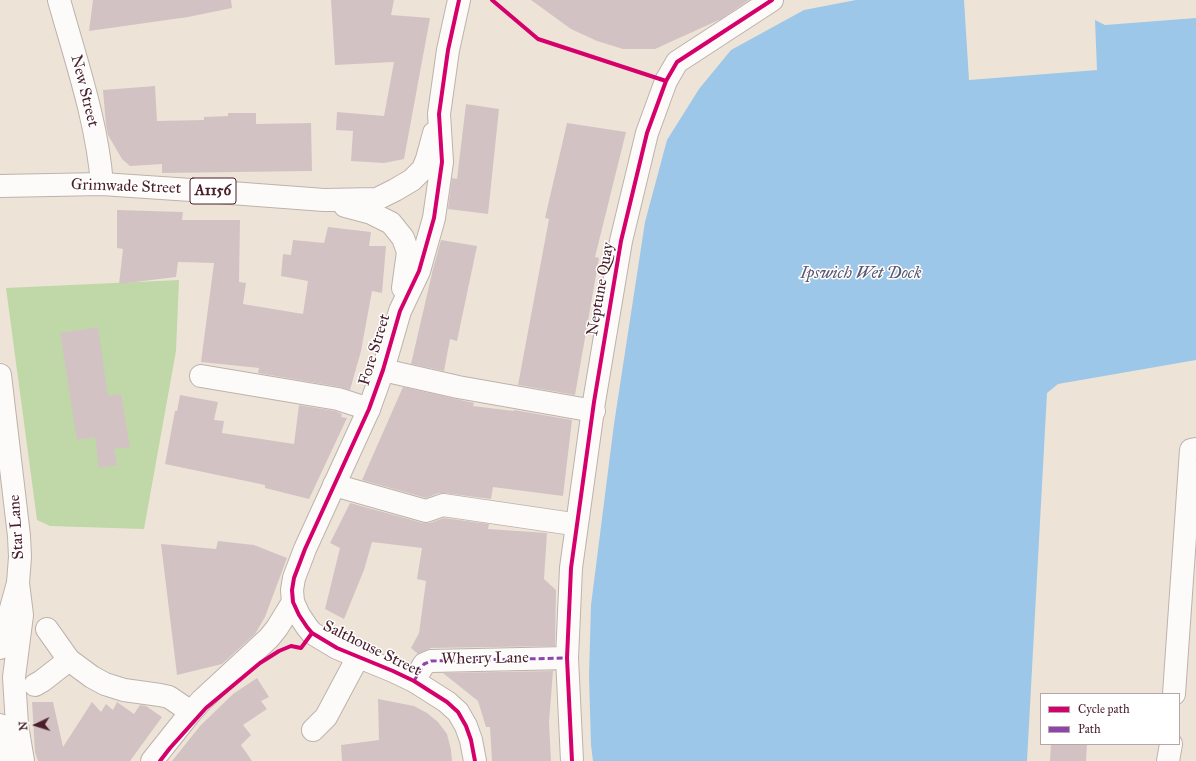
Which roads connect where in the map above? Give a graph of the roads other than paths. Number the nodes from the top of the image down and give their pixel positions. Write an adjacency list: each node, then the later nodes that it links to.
1 (59, 0): 5 (main road, New Street)
2 (459, 0): 4 (main road, Fore Street / A1156)
3 (772, 0): 13 (main road, Neptune Quay)
4 (439, 114): 7 (main road, Grimwade Street / A1156); 8 (main road, Fore Street / A1156)
5 (102, 184): 6 (main road, Grimwade Street / A1156); 7 (main road, Grimwade Street / A1156)
6 (2, 190)
7 (324, 200): 8 (main road, Grimwade Street)
8 (400, 311): 9 (main road, Fore Street / A1156)
9 (383, 370): 12 (main road, Fore Street / A1156); 13 (main road)
10 (0, 375): 14 (main road, Star Lane)
11 (201, 376): 12 (main road)
12 (368, 409): 16 (main road, Fore Street / A1156)
13 (594, 411): 17 (main road, Neptune Quay)
14 (3, 419): 18 (main road, Star Lane)
15 (1196, 449): 27 (main road)
16 (334, 486): 17 (main road); 19 (main road, Fore Street / A1156)
17 (577, 525): 23 (main road, Neptune Quay)
18 (18, 584): 21 (main road, Star Lane); 32 (main road, Star Lane)
19 (293, 602): 22 (main road, Salthouse Street / A1156); 28 (main road)
20 (47, 629): 24 (main road)
21 (0, 648)
22 (358, 657): 25 (main road, Salthouse Street / A1156); 30 (main road)
23 (567, 658): 25 (main road, Wherry Lane); 35 (main road, Neptune Quay)
24 (69, 660): 26 (main road); 28 (main road)
25 (414, 681): 34 (main road, Salthouse Street / A1156)
26 (35, 685)
27 (1174, 693)
28 (191, 712): 33 (main road)
29 (0, 725): 32 (main road, Star Lane)
30 (313, 730)
31 (1170, 745): 36 (main road)
32 (11, 755)
33 (161, 758)
34 (475, 761)
35 (572, 761)
36 (1168, 761)

